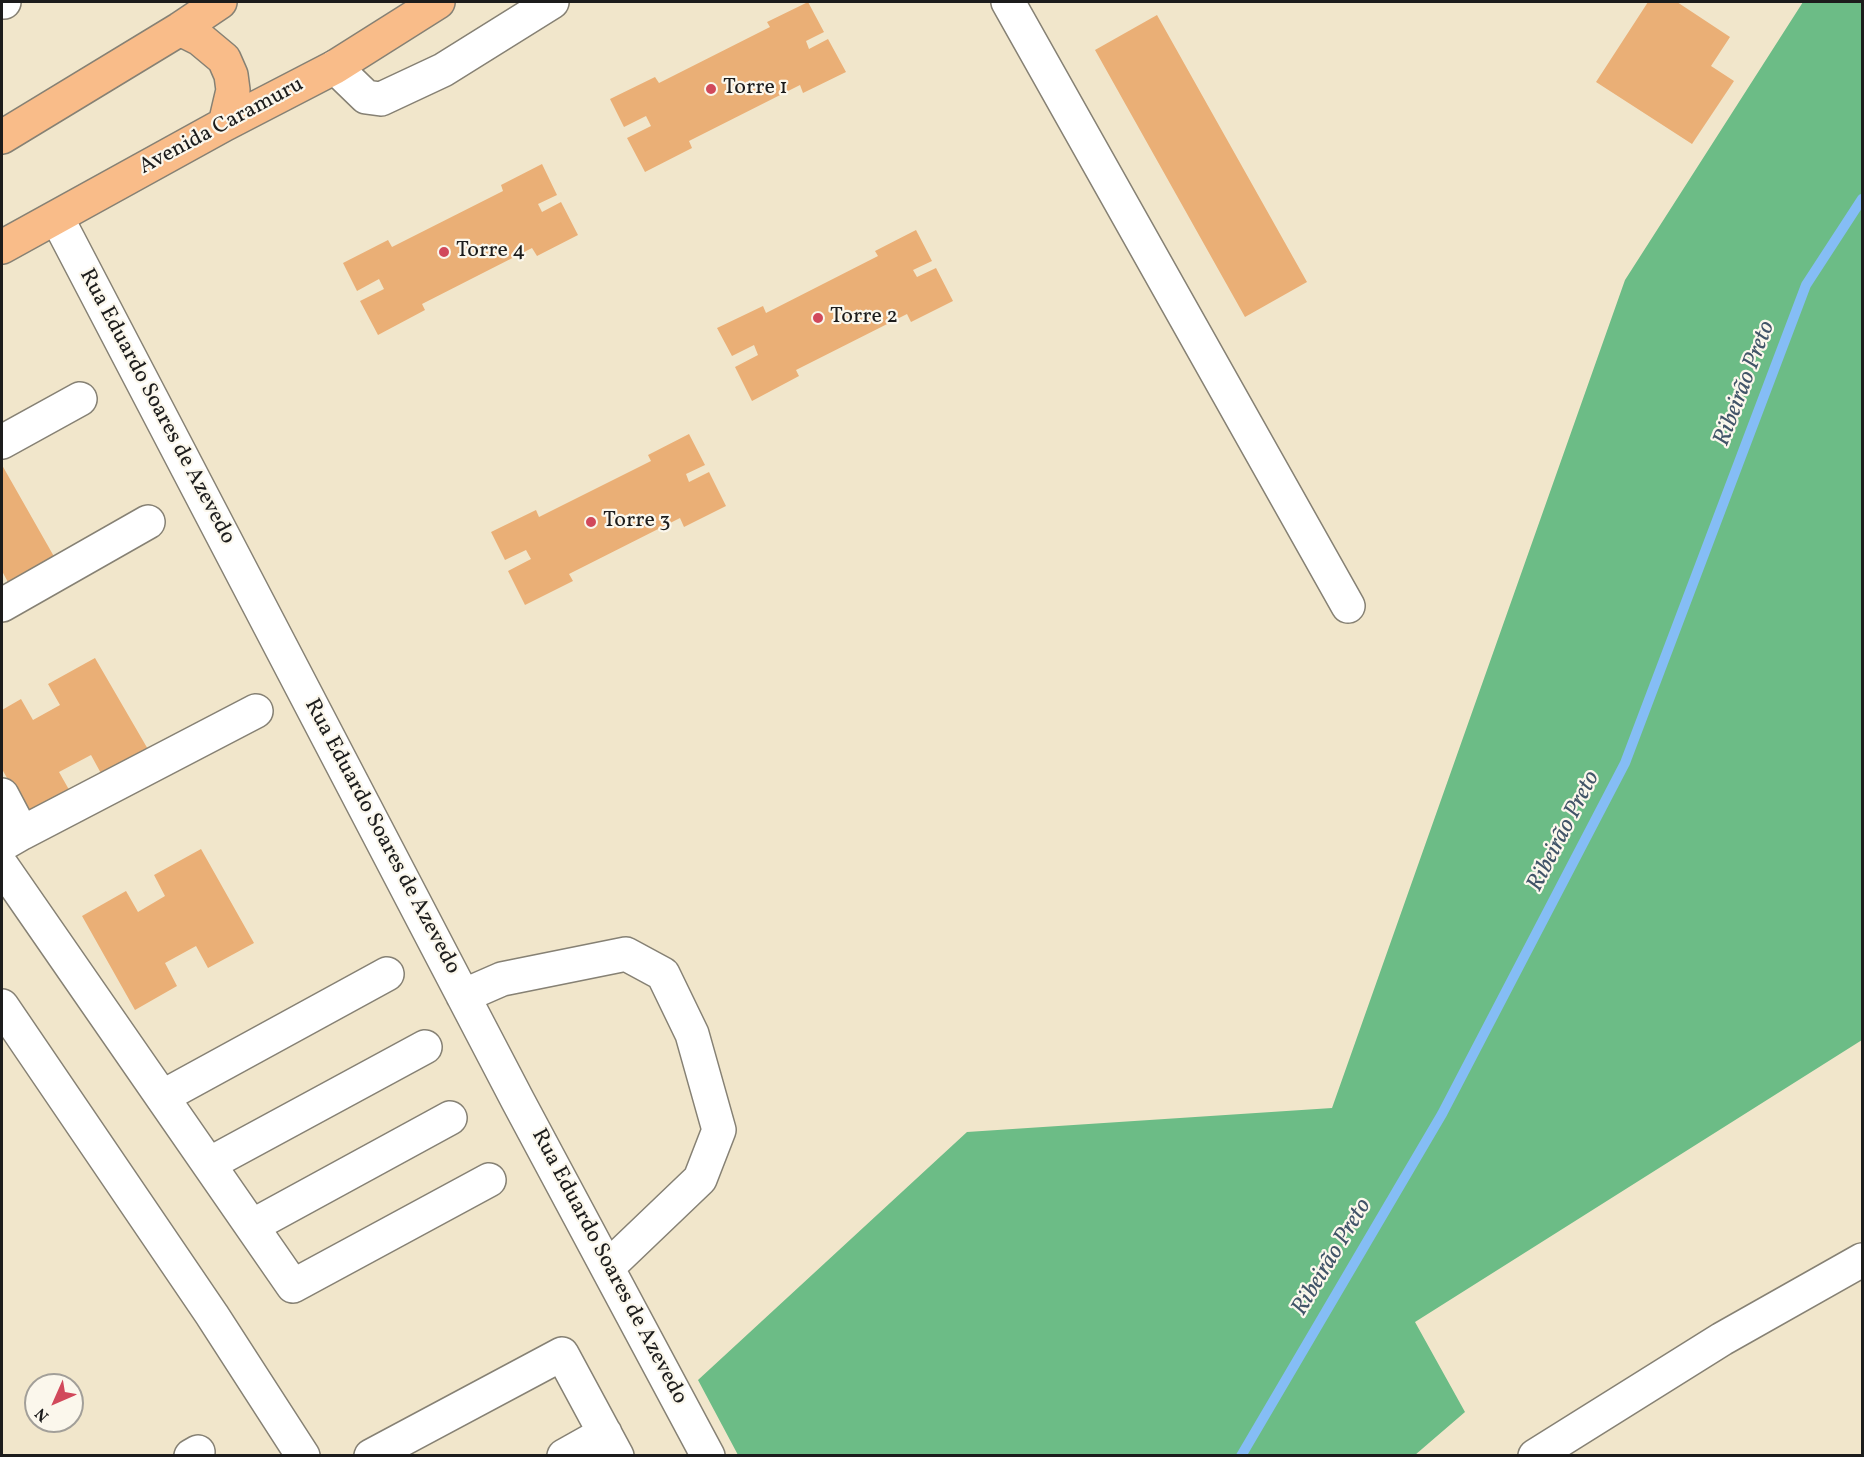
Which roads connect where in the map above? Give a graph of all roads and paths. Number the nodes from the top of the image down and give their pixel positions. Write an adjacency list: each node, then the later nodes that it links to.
1 (220, 2): 5 (main road)
2 (438, 2): 6 (main road, Avenida Caramuru)
3 (552, 2): 6 (street)
4 (1008, 2): 15 (street)
5 (180, 28): 7 (main road); 8 (main road)
6 (334, 67): 7 (main road, Avenida Caramuru)
7 (225, 124): 9 (main road, Avenida Caramuru)
8 (2, 137)
9 (57, 218): 10 (main road, Avenida Caramuru); 21 (street, Rua Eduardo Soares de Azevedo)
10 (2, 247)
11 (80, 399): 12 (street)
12 (2, 441)
13 (148, 522): 14 (street)
14 (2, 605)
15 (1348, 606)
16 (256, 711): 18 (street)
17 (2, 795): 18 (street)
18 (12, 839)
19 (2, 866): 24 (street)
20 (387, 974): 24 (street)
21 (463, 996): 30 (street, Rua Eduardo Soares de Azevedo); 30 (street)
22 (2, 1006): 32 (street)
23 (424, 1047): 26 (street)
24 (162, 1097): 26 (street)
25 (450, 1118): 28 (street)
26 (209, 1164): 28 (street)
27 (489, 1180): 28 (street)
28 (252, 1226)
29 (1863, 1260): 36 (street)
30 (608, 1267): 35 (street, Rua Eduardo Soares de Azevedo)
31 (611, 1444): 33 (street); 34 (street)
32 (303, 1455)
33 (371, 1455)
34 (564, 1455)
35 (708, 1455)
36 (1534, 1455)

